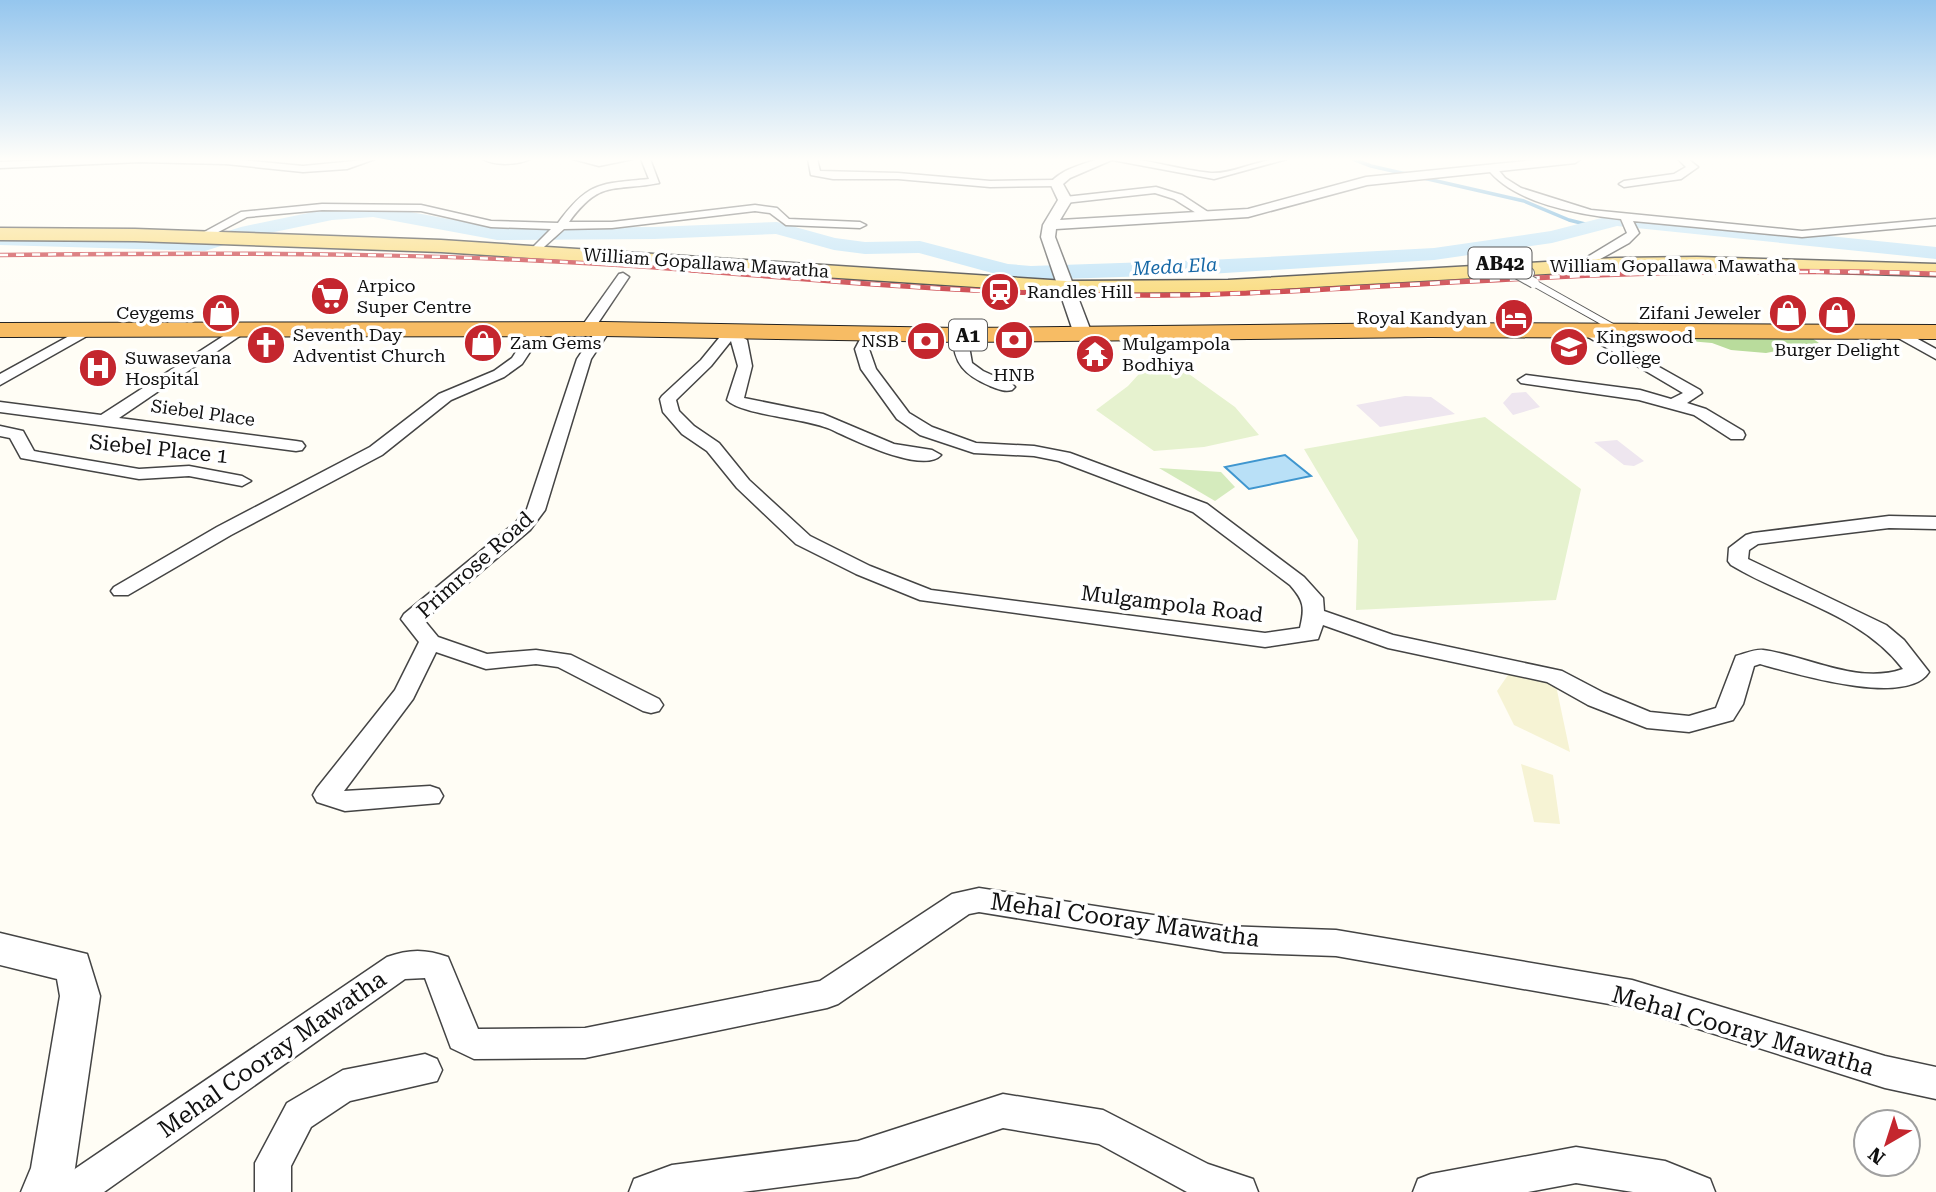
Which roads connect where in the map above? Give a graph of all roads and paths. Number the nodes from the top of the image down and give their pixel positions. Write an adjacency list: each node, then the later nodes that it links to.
1 (244, 215): 16 (street)
2 (450, 215): 15 (street)
3 (569, 215): 15 (street)
4 (699, 215): 15 (street)
5 (778, 215): 12 (street)
6 (1056, 215): 13 (street)
7 (1205, 215): 8 (street); 13 (street)
8 (1210, 215)
9 (1599, 215): 10 (street)
10 (1628, 221): 11 (street); 18 (street)
11 (1936, 222)
12 (860, 225)
13 (1049, 225): 21 (street)
14 (0, 234): 16 (main road, William Gopallawa Mawatha / AB42)
15 (550, 237): 16 (main road, William Gopallawa Mawatha / AB42); 21 (main road, William Gopallawa Mawatha / AB42)
16 (213, 238)
17 (1503, 258): 27 (street, bridge)
18 (1593, 259): 19 (main road, William Gopallawa Mawatha / AB42); 21 (main road, William Gopallawa Mawatha / AB42)
19 (1936, 268): 21 (main road, William Gopallawa Mawatha / AB42)
20 (623, 277): 25 (street)
21 (1063, 278): 33 (street)
22 (242, 328): 23 (highway, A1); 24 (highway, A1); 42 (street, Siebel Place)
23 (79, 329): 26 (highway, A1); 36 (street); 37 (street)
24 (538, 329): 25 (highway, A1); 49 (street)
25 (595, 329): 31 (highway, A1); 51 (street, Primrose Road)
26 (0, 330)
27 (1619, 330): 28 (highway, A1); 29 (highway, A1)
28 (1588, 331): 33 (highway, A1); 40 (street)
29 (1896, 331): 30 (highway, A1); 35 (street)
30 (1936, 332)
31 (731, 333): 32 (highway, A1); 46 (street); 50 (street, Mulgampola Road)
32 (870, 333): 34 (highway, A1); 50 (street)
33 (1083, 334): 34 (highway, A1)
34 (960, 335): 39 (street)
35 (1936, 355)
36 (0, 368)
37 (0, 380)
38 (1526, 380): 40 (street)
39 (1007, 387)
40 (1674, 404): 44 (street)
41 (0, 407): 42 (street, Siebel Place)
42 (105, 420): 45 (street, Siebel Place)
43 (0, 431): 47 (street, Siebel Place 1)
44 (1737, 435)
45 (296, 446)
46 (932, 455)
47 (242, 481)
48 (1936, 523): 50 (street)
49 (121, 591)
50 (1314, 615)
51 (430, 642): 52 (street); 53 (street, Primrose Road)
52 (651, 705)
53 (430, 796)
54 (0, 950): 57 (street)
55 (425, 1070): 59 (street)
56 (1936, 1083): 58 (street, Mehal Cooray Mawatha)
57 (44, 1192)
58 (73, 1192)
59 (272, 1192)
60 (647, 1192): 61 (street)
61 (1240, 1192)
62 (1432, 1192): 63 (street)
63 (1697, 1192)

